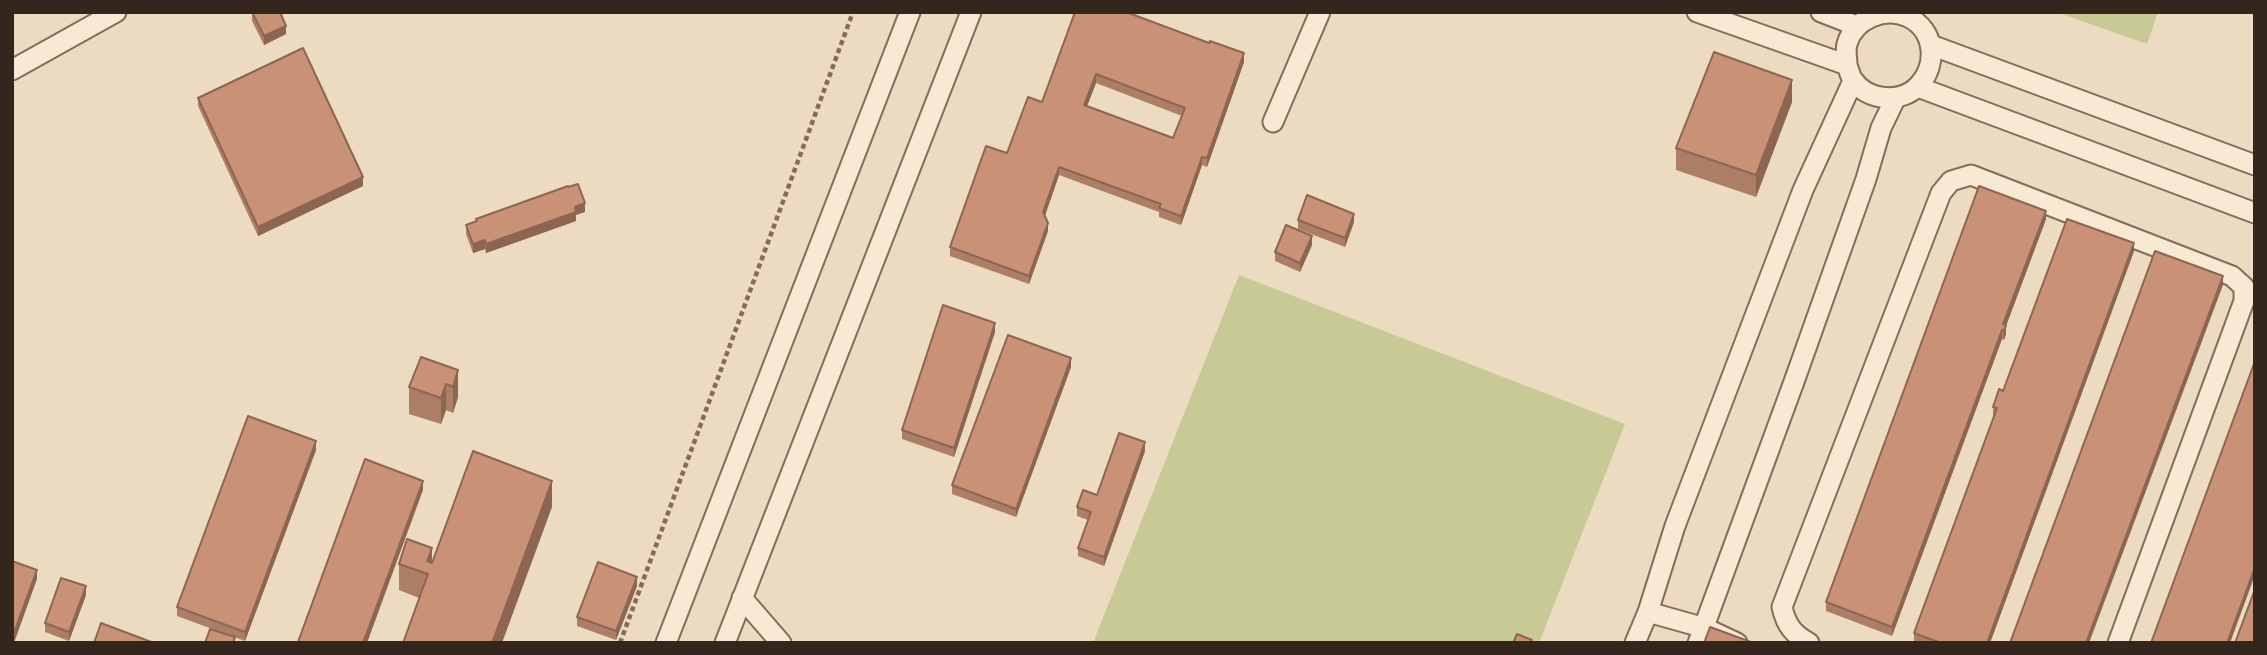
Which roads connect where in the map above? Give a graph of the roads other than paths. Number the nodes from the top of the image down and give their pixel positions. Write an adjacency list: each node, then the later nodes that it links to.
1 (116, 12): 10 (lane)
2 (910, 12): 20 (lane)
3 (971, 12): 17 (lane)
4 (1321, 12): 14 (lane)
5 (1697, 12): 11 (lane)
6 (1821, 12): 8 (lane)
7 (1879, 13): 8 (lane); 9 (lane)
8 (1857, 26): 11 (lane)
9 (1927, 28): 12 (lane); 15 (lane)
10 (12, 70)
11 (1850, 73): 13 (lane); 18 (lane)
12 (1918, 87): 13 (lane); 16 (lane)
13 (1895, 99): 19 (lane)
14 (1273, 122)
15 (2255, 165)
16 (2255, 213)
17 (742, 598): 21 (lane); 22 (lane)
18 (1648, 612): 19 (lane); 23 (lane)
19 (1702, 635): 24 (lane)
20 (666, 643)
21 (725, 643)
22 (781, 643)
23 (1635, 643)
24 (1737, 643)
25 (1809, 643): 26 (lane)
26 (2118, 643)

